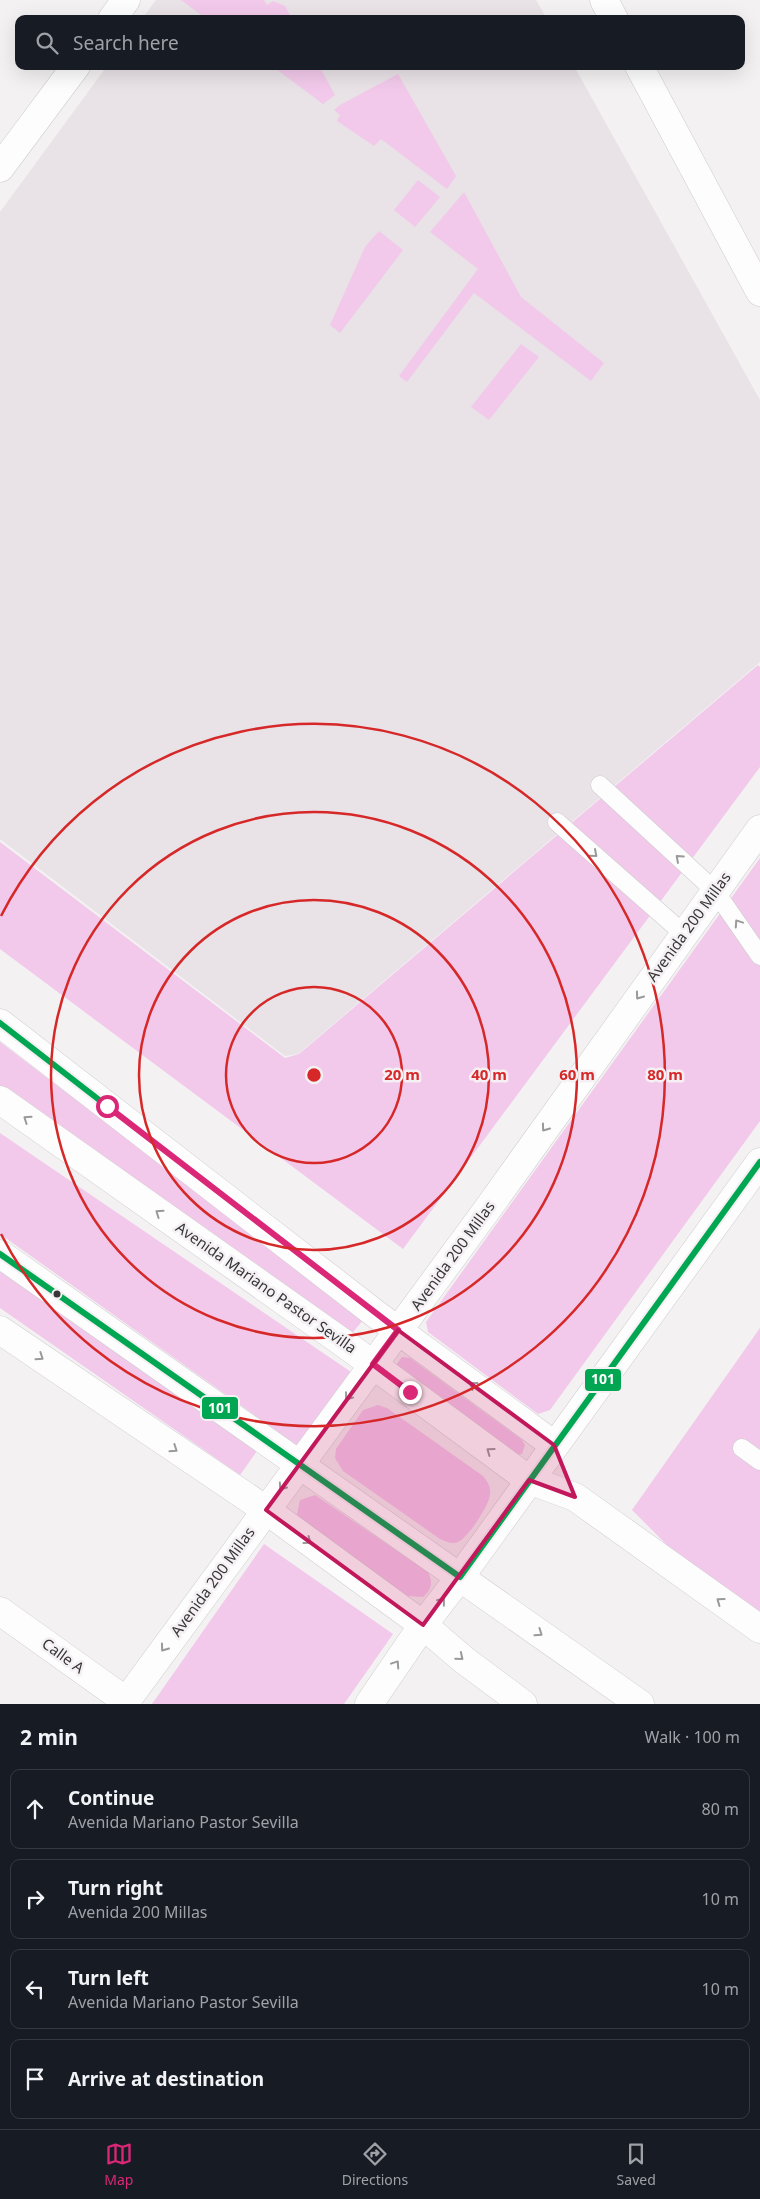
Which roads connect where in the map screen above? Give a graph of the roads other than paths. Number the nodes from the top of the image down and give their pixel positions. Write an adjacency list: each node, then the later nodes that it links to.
1 (126, 0): 3 (main road)
2 (604, 0): 4 (main road)
3 (115, 15)
4 (612, 15)
5 (73, 70): 7 (main road)
6 (641, 70): 8 (main road)
7 (0, 168)
8 (760, 292)
9 (600, 785): 12 (lane, one-way to 9)
10 (557, 822): 13 (lane, one-way to 13)
11 (760, 828): 12 (main road, Avenida 200 Millas)
12 (715, 891): 13 (main road, Avenida 200 Millas); 14 (lane, one-way to 12)
13 (684, 934): 20 (main road, Avenida 200 Millas, one-way to 20)
14 (760, 956)
15 (0, 1023): 20 (main road)
16 (0, 1100): 21 (main road, Avenida Mariano Pastor Sevilla, one-way to 16)
17 (760, 1162): 22 (main road)
18 (0, 1254): 25 (main road)
19 (0, 1330): 28 (main road, one-way to 28)
20 (398, 1330): 21 (main road, Avenida 200 Millas); 22 (main road, one-way to 20)
21 (373, 1364): 25 (main road, Avenida 200 Millas, one-way to 25); 26 (main road, Avenida Mariano Pastor Sevilla, one-way to 21)
22 (554, 1445): 26 (main road); 27 (main road)
23 (742, 1448): 24 (lane)
24 (760, 1461)
25 (298, 1463): 28 (main road, Avenida 200 Millas, one-way to 28); 29 (main road)
26 (529, 1480): 27 (main road, Avenida Mariano Pastor Sevilla); 29 (main road)
27 (574, 1497): 32 (main road, Avenida Mariano Pastor Sevilla, one-way to 27)
28 (266, 1510): 31 (main road, one-way to 31); 33 (main road, Avenida 200 Millas, one-way to 33)
29 (460, 1577): 31 (main road, one-way to 29); 36 (main road, one-way to 36)
30 (0, 1611): 33 (main road, Calle A)
31 (423, 1625): 34 (main road, one-way to 31); 35 (main road, one-way to 35)
32 (760, 1630)
33 (125, 1702)
34 (369, 1704)
35 (523, 1704)
36 (640, 1704)

